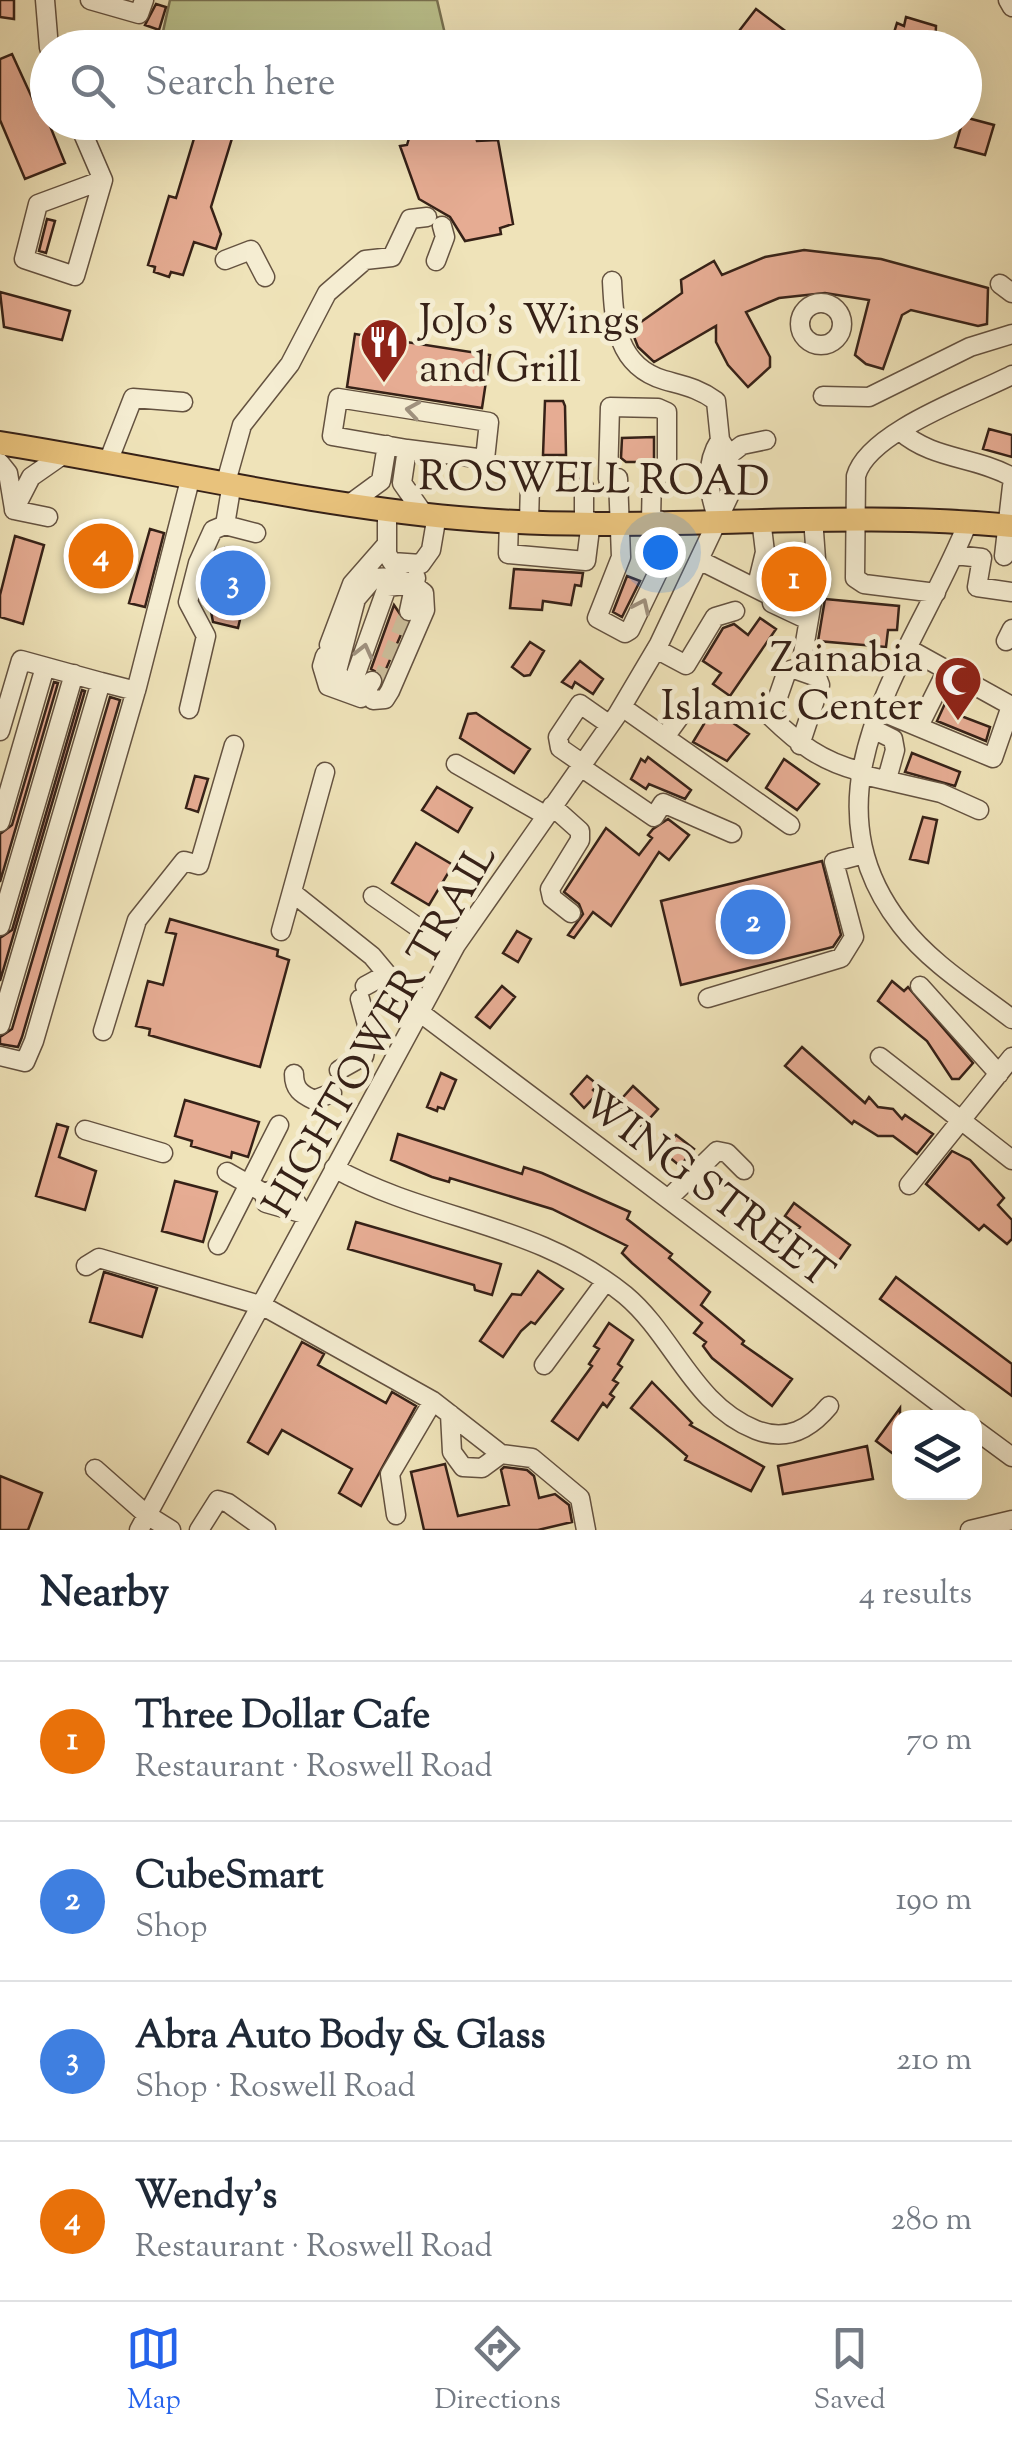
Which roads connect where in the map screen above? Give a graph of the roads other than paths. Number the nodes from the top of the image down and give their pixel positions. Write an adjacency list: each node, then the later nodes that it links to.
1 (45, 0): 6 (street)
2 (90, 0): 3 (street)
3 (144, 0)
4 (1008, 0): 5 (street)
5 (1012, 7)
6 (48, 30)
7 (86, 140): 8 (street)
8 (104, 180): 8 (street)
9 (225, 260): 11 (street)
10 (436, 261): 28 (street)
11 (265, 276)
12 (612, 281): 21 (street, HIGHTOWER TRAIL)
13 (1012, 334): 15 (street)
14 (1012, 375): 17 (street)
15 (823, 396)
16 (184, 402): 24 (street)
17 (900, 432): 27 (street); 36 (street)
18 (766, 440): 21 (street)
19 (0, 443): 23 (main road, ROSWELL ROAD)
20 (387, 445): 22 (street); 22 (street, one-way to 20); 32 (street)
21 (725, 448): 39 (street, HIGHTOWER TRAIL)
22 (407, 449): 35 (street)
23 (64, 454): 24 (main road, ROSWELL ROAD); 34 (street)
24 (108, 462): 26 (main road, ROSWELL ROAD)
25 (0, 463): 34 (street)
26 (191, 476): 28 (main road, ROSWELL ROAD); 72 (street)
27 (1012, 477)
28 (229, 482): 32 (main road, ROSWELL ROAD); 47 (street)
29 (530, 485): 42 (street)
30 (1012, 486): 48 (street)
31 (584, 487): 43 (street)
32 (351, 503): 33 (main road, ROSWELL ROAD)
33 (387, 508): 35 (main road, ROSWELL ROAD); 50 (street)
34 (14, 510): 37 (street)
35 (430, 514): 42 (main road, ROSWELL ROAD); 56 (street)
36 (859, 517): 38 (main road, ROSWELL ROAD); 46 (main road, ROSWELL ROAD); 60 (street)
37 (48, 518)
38 (812, 518): 40 (main road, ROSWELL ROAD); 63 (street)
39 (718, 519): 40 (main road, ROSWELL ROAD); 41 (main road, ROSWELL ROAD); 55 (street, HIGHTOWER TRAIL)
40 (760, 519): 58 (street)
41 (655, 520): 44 (main road, ROSWELL ROAD); 44 (street, one-way to 41); 44 (street)
42 (519, 521): 45 (main road, ROSWELL ROAD); 53 (street)
43 (587, 521): 44 (main road, ROSWELL ROAD); 45 (main road, ROSWELL ROAD); 53 (street)
44 (618, 521)
45 (560, 522): 53 (street)
46 (968, 522): 48 (main road, ROSWELL ROAD); 51 (street)
47 (225, 525): 49 (street); 74 (street)
48 (1009, 526): 52 (street)
49 (256, 533)
50 (387, 544): 56 (street); 71 (street)
51 (956, 555): 54 (street); 60 (street)
52 (1008, 556): 54 (street)
53 (556, 558)
54 (982, 558): 59 (street)
55 (701, 561): 58 (street); 65 (street, HIGHTOWER TRAIL)
56 (421, 564): 57 (street)
57 (414, 584): 61 (street); 71 (street); 71 (street)
58 (757, 585): 63 (street)
59 (1012, 592)
60 (936, 593): 64 (street)
61 (405, 609)
62 (734, 611): 65 (street)
63 (806, 620): 68 (street)
64 (907, 648): 67 (street); 76 (street)
65 (656, 650): 73 (street, HIGHTOWER TRAIL)
66 (45, 667): 69 (street); 79 (street); 90 (street)
67 (946, 670): 78 (street); 78 (street)
68 (804, 672): 82 (street); 82 (street)
69 (74, 674): 70 (street); 97 (street)
70 (101, 682): 72 (street); 105 (street)
71 (343, 688)
72 (136, 691): 107 (street)
73 (622, 707): 77 (street, HIGHTOWER TRAIL); 80 (street)
74 (189, 708)
75 (686, 708): 80 (street)
76 (877, 720): 78 (street); 86 (street); 87 (street)
77 (610, 725): 84 (street, HIGHTOWER TRAIL); 84 (street)
78 (919, 726)
79 (0, 731)
80 (665, 737): 91 (street)
81 (234, 745): 106 (street)
82 (800, 745): 86 (street)
83 (456, 764): 88 (street)
84 (582, 765): 88 (street, HIGHTOWER TRAIL); 92 (street)
85 (325, 772): 94 (street)
86 (859, 773): 87 (street); 93 (street)
87 (887, 779): 89 (street)
88 (549, 810): 96 (street); 99 (street, HIGHTOWER TRAIL)
89 (978, 810)
90 (0, 822)
91 (790, 825)
92 (732, 832)
93 (864, 854): 102 (street); 104 (street)
94 (292, 893): 98 (street); 100 (street, WING STREET)
95 (373, 896): 99 (street)
96 (570, 913)
97 (0, 926)
98 (282, 932)
99 (452, 951): 103 (street, HIGHTOWER TRAIL)
100 (387, 974): 103 (street, WING STREET); 110 (street)
101 (920, 986): 112 (street)
102 (708, 998)
103 (418, 1011): 119 (street, HIGHTOWER TRAIL); 124 (street, WING STREET)
104 (1012, 1019)
105 (0, 1024)
106 (103, 1031)
107 (0, 1056)
108 (880, 1057): 114 (street)
109 (1012, 1057): 112 (street)
110 (339, 1070)
111 (294, 1074): 113 (street)
112 (998, 1074): 114 (street)
113 (332, 1093)
114 (961, 1120): 118 (street); 122 (street)
115 (279, 1124): 123 (street)
116 (86, 1130): 117 (street)
117 (163, 1153)
118 (1012, 1160)
119 (334, 1168): 125 (street, HIGHTOWER TRAIL); 128 (street)
120 (744, 1170): 124 (street)
121 (227, 1172): 123 (street)
122 (909, 1185)
123 (256, 1190): 125 (street); 126 (street)
124 (668, 1199): 133 (street, WING STREET)
125 (306, 1214): 129 (street, HIGHTOWER TRAIL)
126 (218, 1246)
127 (86, 1266): 129 (street)
128 (606, 1281): 130 (street); 132 (street)
129 (264, 1306): 131 (street); 141 (street, HIGHTOWER TRAIL)
130 (544, 1365)
131 (433, 1401): 134 (street); 139 (street)
132 (830, 1406)
133 (948, 1410)
134 (450, 1414): 136 (street); 136 (street)
135 (982, 1435): 137 (street)
136 (501, 1454): 145 (street)
137 (1012, 1458)
138 (96, 1469): 141 (street)
139 (396, 1515)
140 (1012, 1520): 146 (street)
141 (143, 1523): 142 (street)
142 (171, 1530)
143 (200, 1530): 144 (street)
144 (266, 1530)
145 (586, 1530)
146 (970, 1530)

